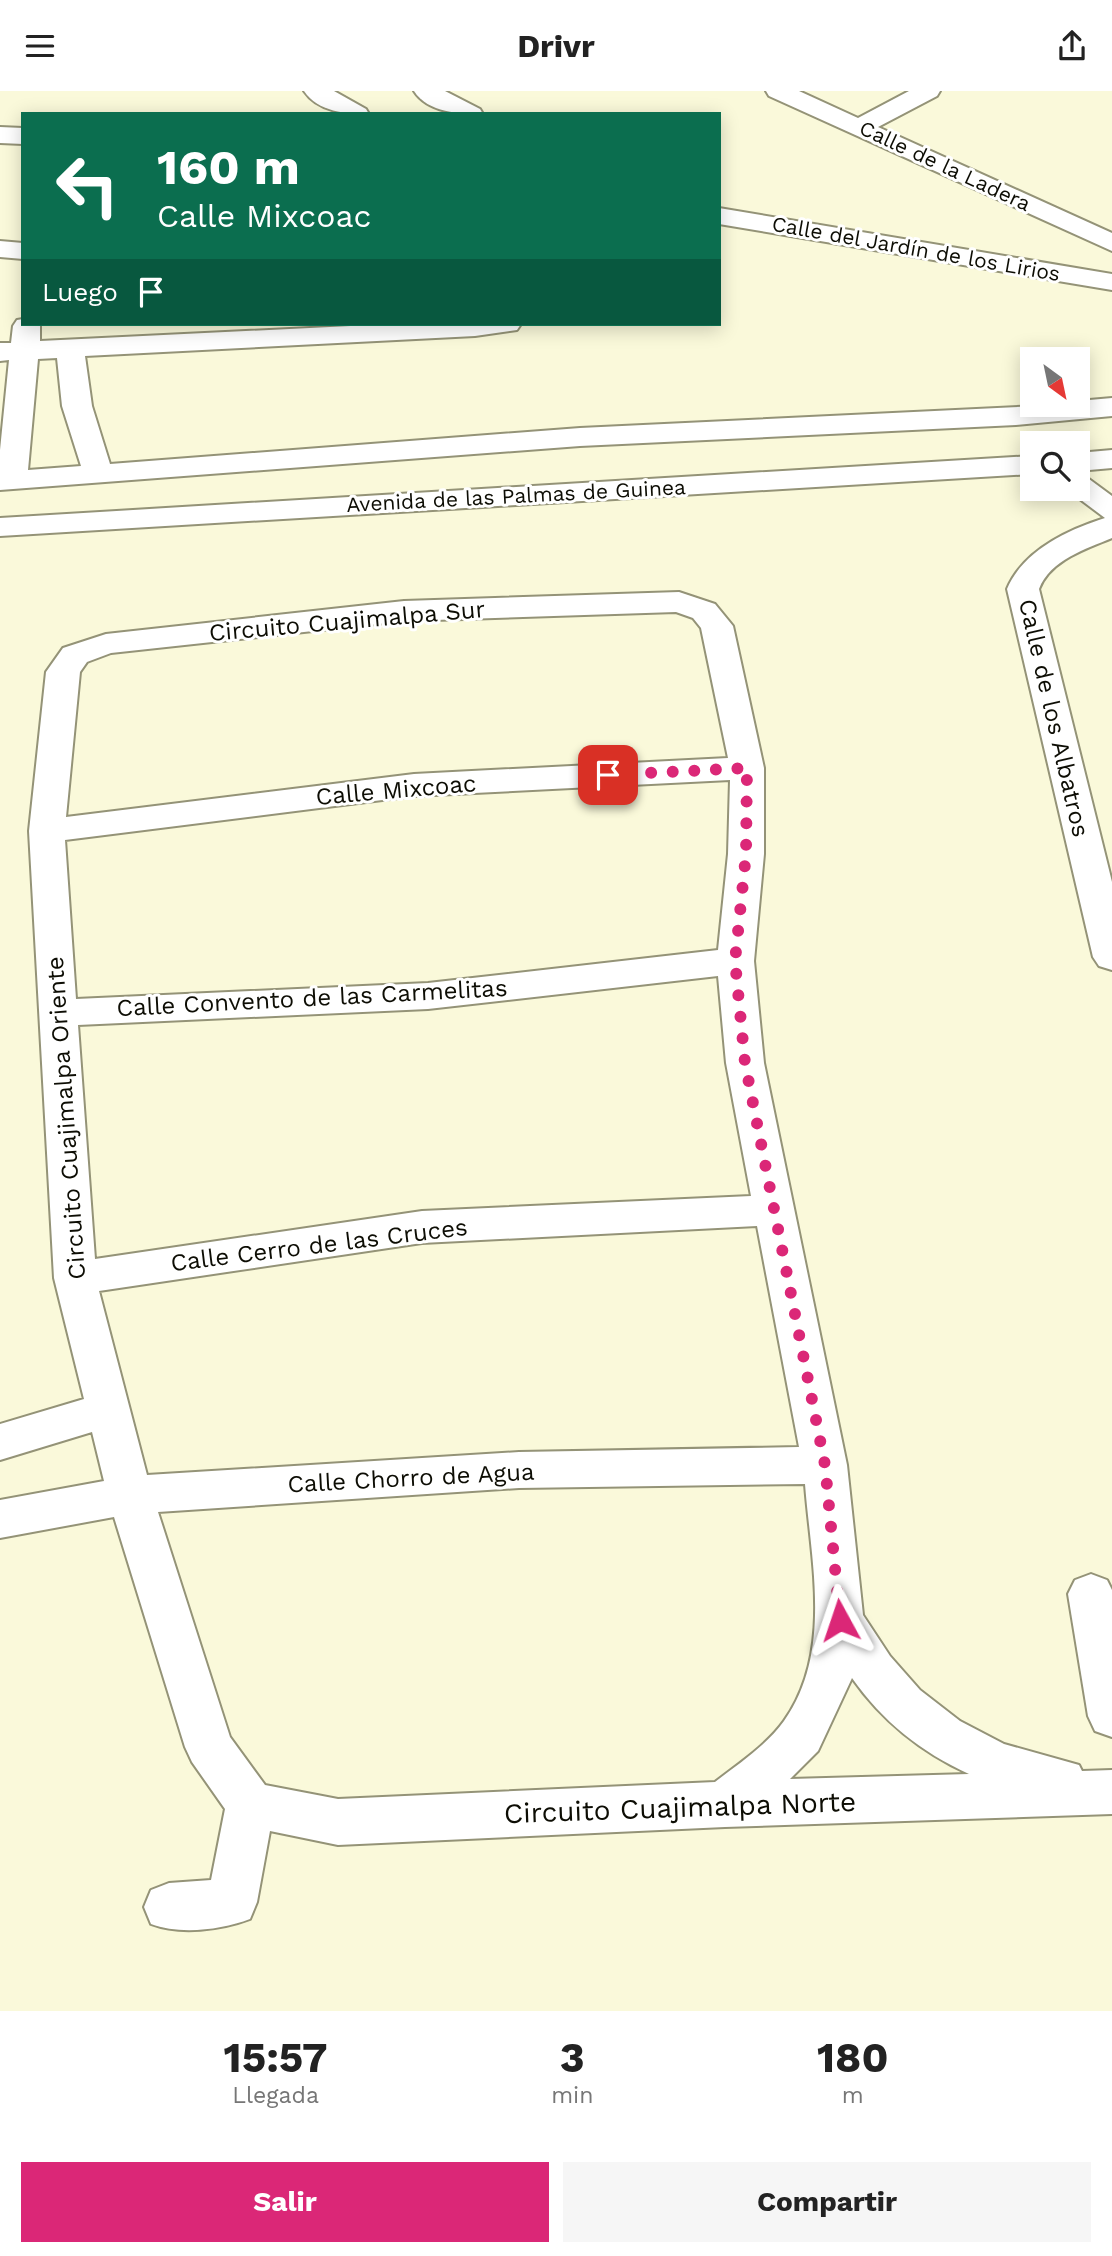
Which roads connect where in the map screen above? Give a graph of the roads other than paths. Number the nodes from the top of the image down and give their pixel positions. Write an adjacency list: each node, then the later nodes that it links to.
1 (316, 91): 5 (street)
2 (426, 91): 6 (street)
3 (778, 91): 7 (street, Calle de la Ladera)
4 (928, 91): 7 (street)
5 (353, 112)
6 (467, 112)
7 (859, 127): 11 (street, Calle de la Ladera)
8 (0, 135): 9 (street)
9 (21, 136)
10 (721, 216): 14 (street, Calle del Jardín de los Lirios)
11 (1112, 243)
12 (0, 249): 13 (street)
13 (21, 251)
14 (1112, 282)
15 (491, 326): 17 (street)
16 (17, 342): 17 (street); 25 (street)
17 (71, 349): 24 (street)
18 (1112, 407): 19 (street, Avenida de las Palmas de Guinea)
19 (1016, 416): 20 (street); 24 (street, Avenida de las Palmas de Guinea)
20 (1027, 431)
21 (1112, 459): 22 (street)
22 (1090, 461)
23 (1020, 466): 29 (street, Avenida de las Palmas de Guinea)
24 (99, 475): 25 (street, Avenida de las Palmas de Guinea)
25 (6, 481)
26 (1090, 494): 27 (street)
27 (1112, 511)
28 (1112, 526): 33 (street, Calle de los Albatros)
29 (0, 527)
30 (75, 655): 31 (street, Circuito Cuajimalpa Sur); 32 (street, Circuito Cuajimalpa Oriente)
31 (747, 768): 32 (street, Calle Mixcoac); 34 (street)
32 (47, 831): 35 (street, Circuito Cuajimalpa Oriente)
33 (1112, 957)
34 (735, 961): 35 (street, Calle Convento de las Carmelitas); 36 (street)
35 (57, 1013): 37 (street, Circuito Cuajimalpa Oriente)
36 (774, 1210): 37 (street, Calle Cerro de las Cruces); 40 (street)
37 (75, 1278): 38 (street, Circuito Cuajimalpa Oriente)
38 (108, 1411): 39 (street); 41 (street, Circuito Cuajimalpa Oriente)
39 (0, 1441)
40 (825, 1465): 41 (street, Calle Chorro de Agua); 44 (street)
41 (130, 1495): 42 (street, Calle Chorro de Agua); 48 (street, Circuito Cuajimalpa Oriente)
42 (0, 1519)
43 (1091, 1594): 45 (street)
44 (840, 1620): 46 (street); 47 (street)
45 (1112, 1716)
46 (1112, 1791): 47 (street, Circuito Cuajimalpa Norte)
47 (725, 1804): 48 (street, Circuito Cuajimalpa Norte)
48 (250, 1805): 49 (street)
49 (169, 1907)

